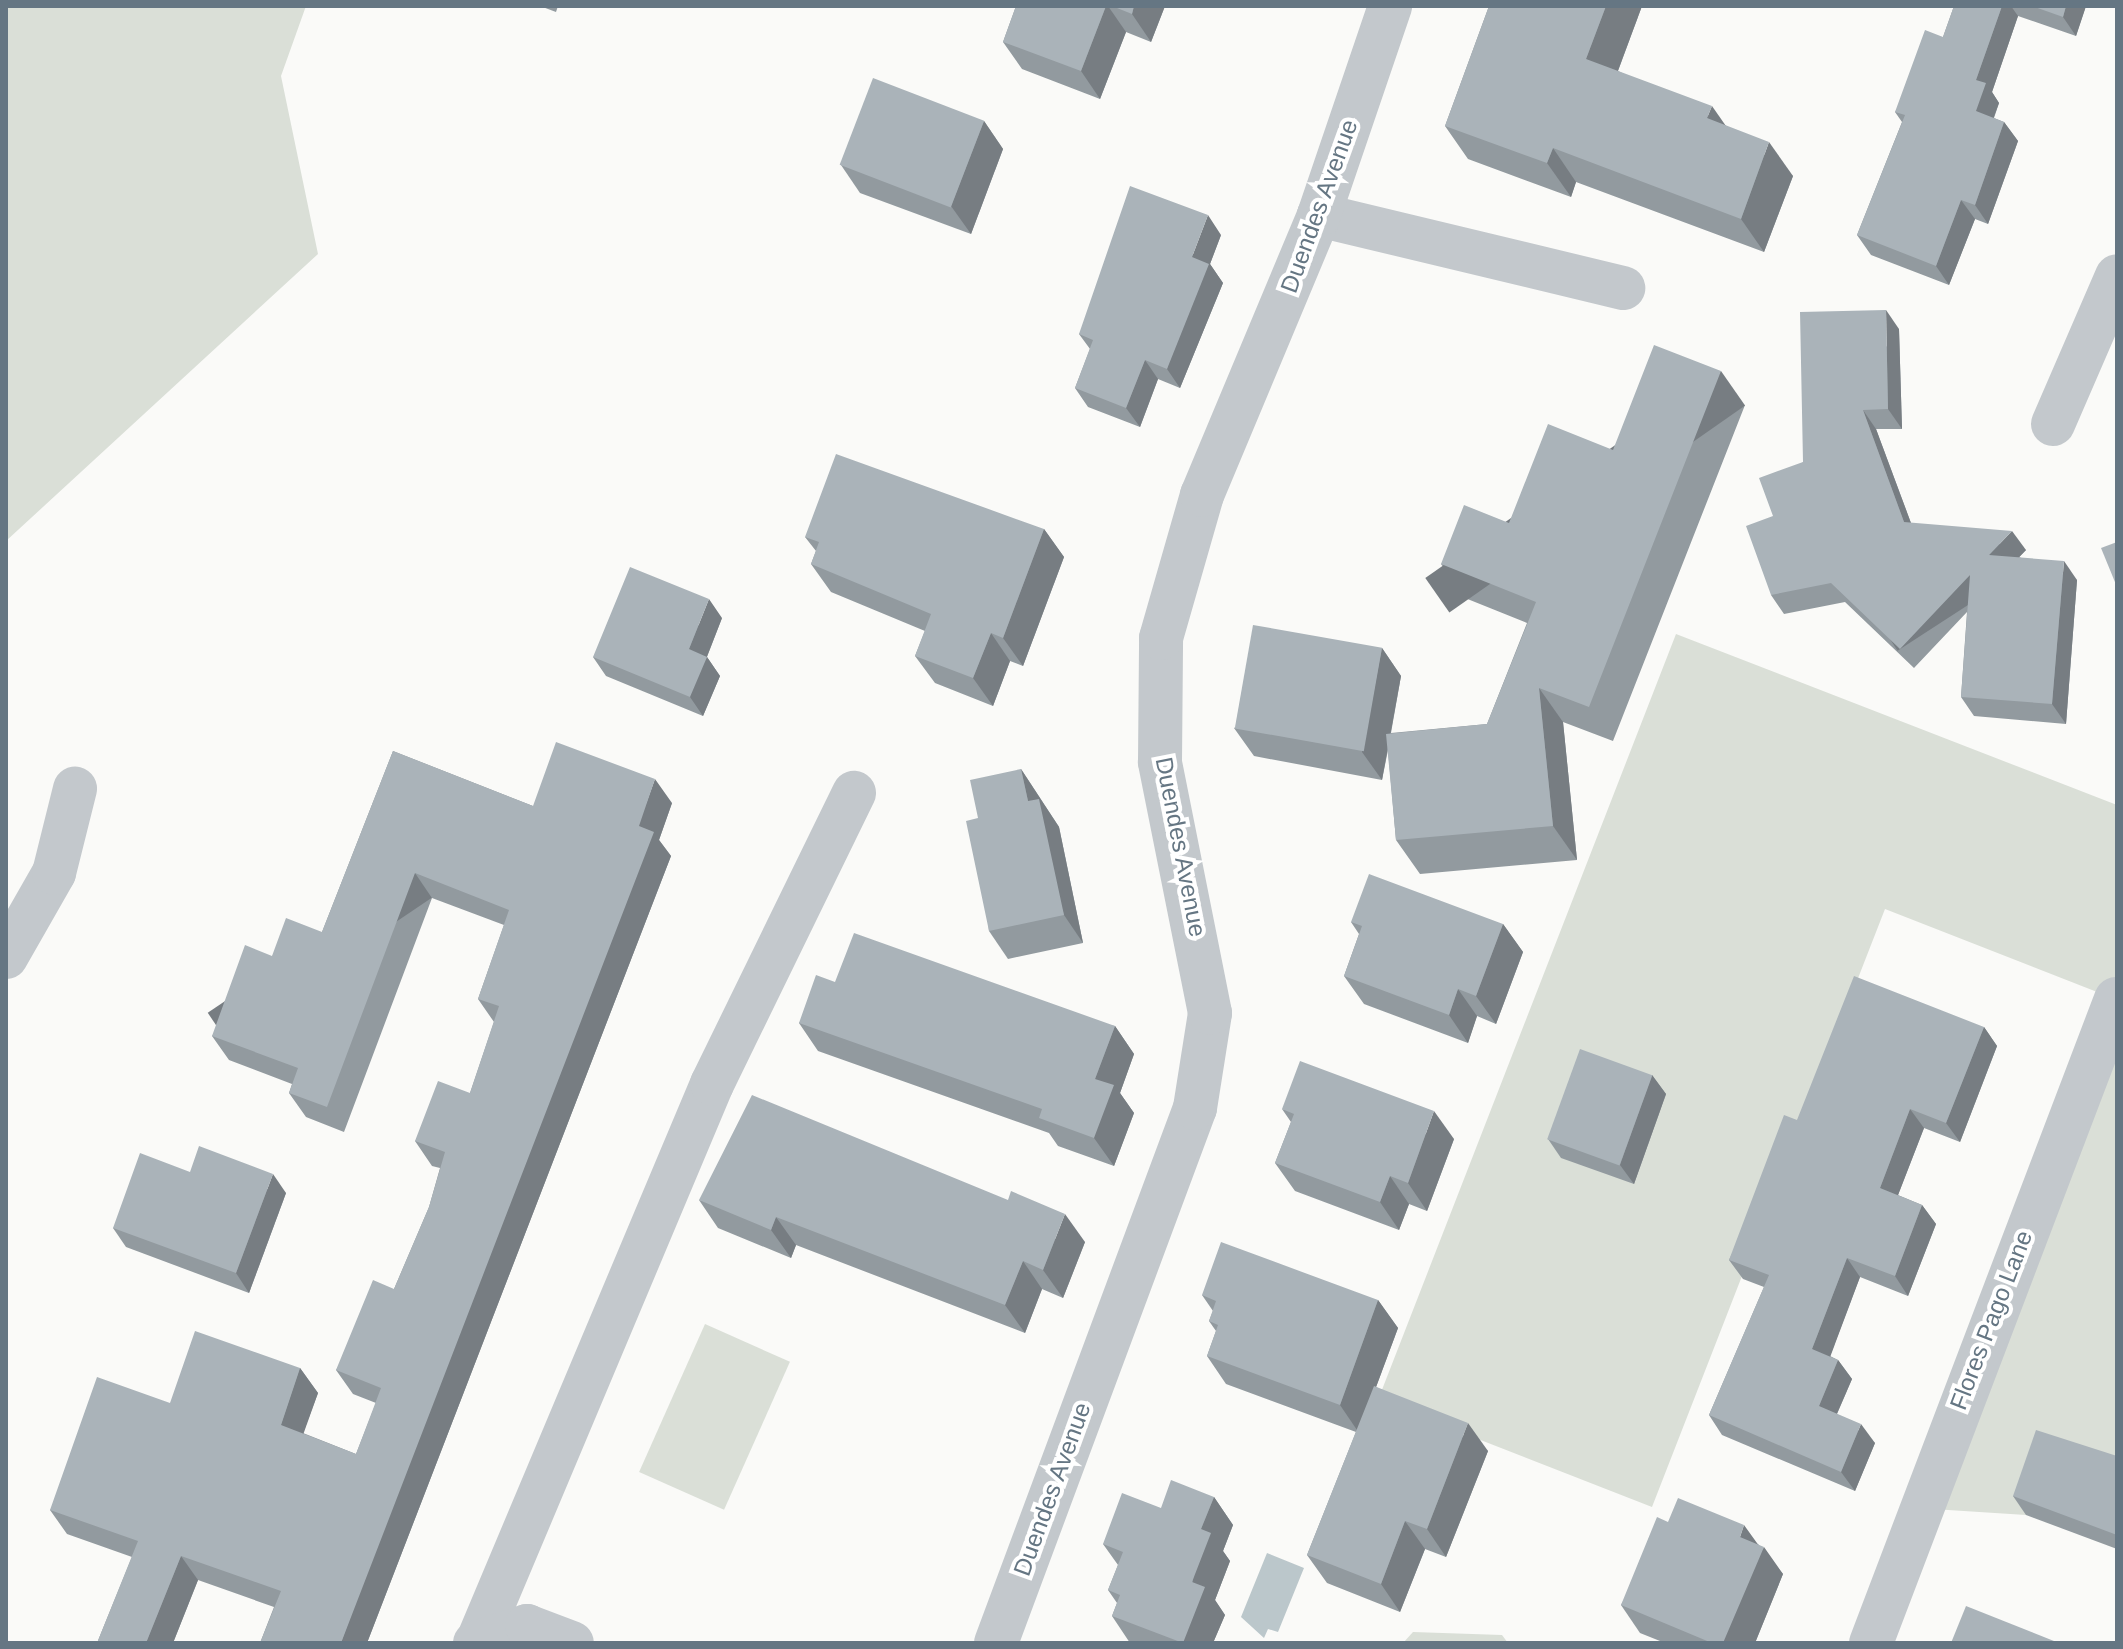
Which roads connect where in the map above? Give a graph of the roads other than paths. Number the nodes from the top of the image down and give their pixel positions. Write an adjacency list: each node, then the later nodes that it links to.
1 (1390, 6): 2 (street, Duendes Avenue)
2 (1319, 215): 4 (street); 12 (street, Duendes Avenue)
3 (2117, 276): 5 (street)
4 (1623, 288)
5 (2053, 424)
6 (75, 789): 8 (street)
7 (854, 793): 10 (street)
8 (6, 957)
9 (2116, 999): 13 (street, Flores Pago Lane)
10 (477, 1640): 11 (street)
11 (572, 1643)
12 (996, 1643)
13 (1871, 1643)

